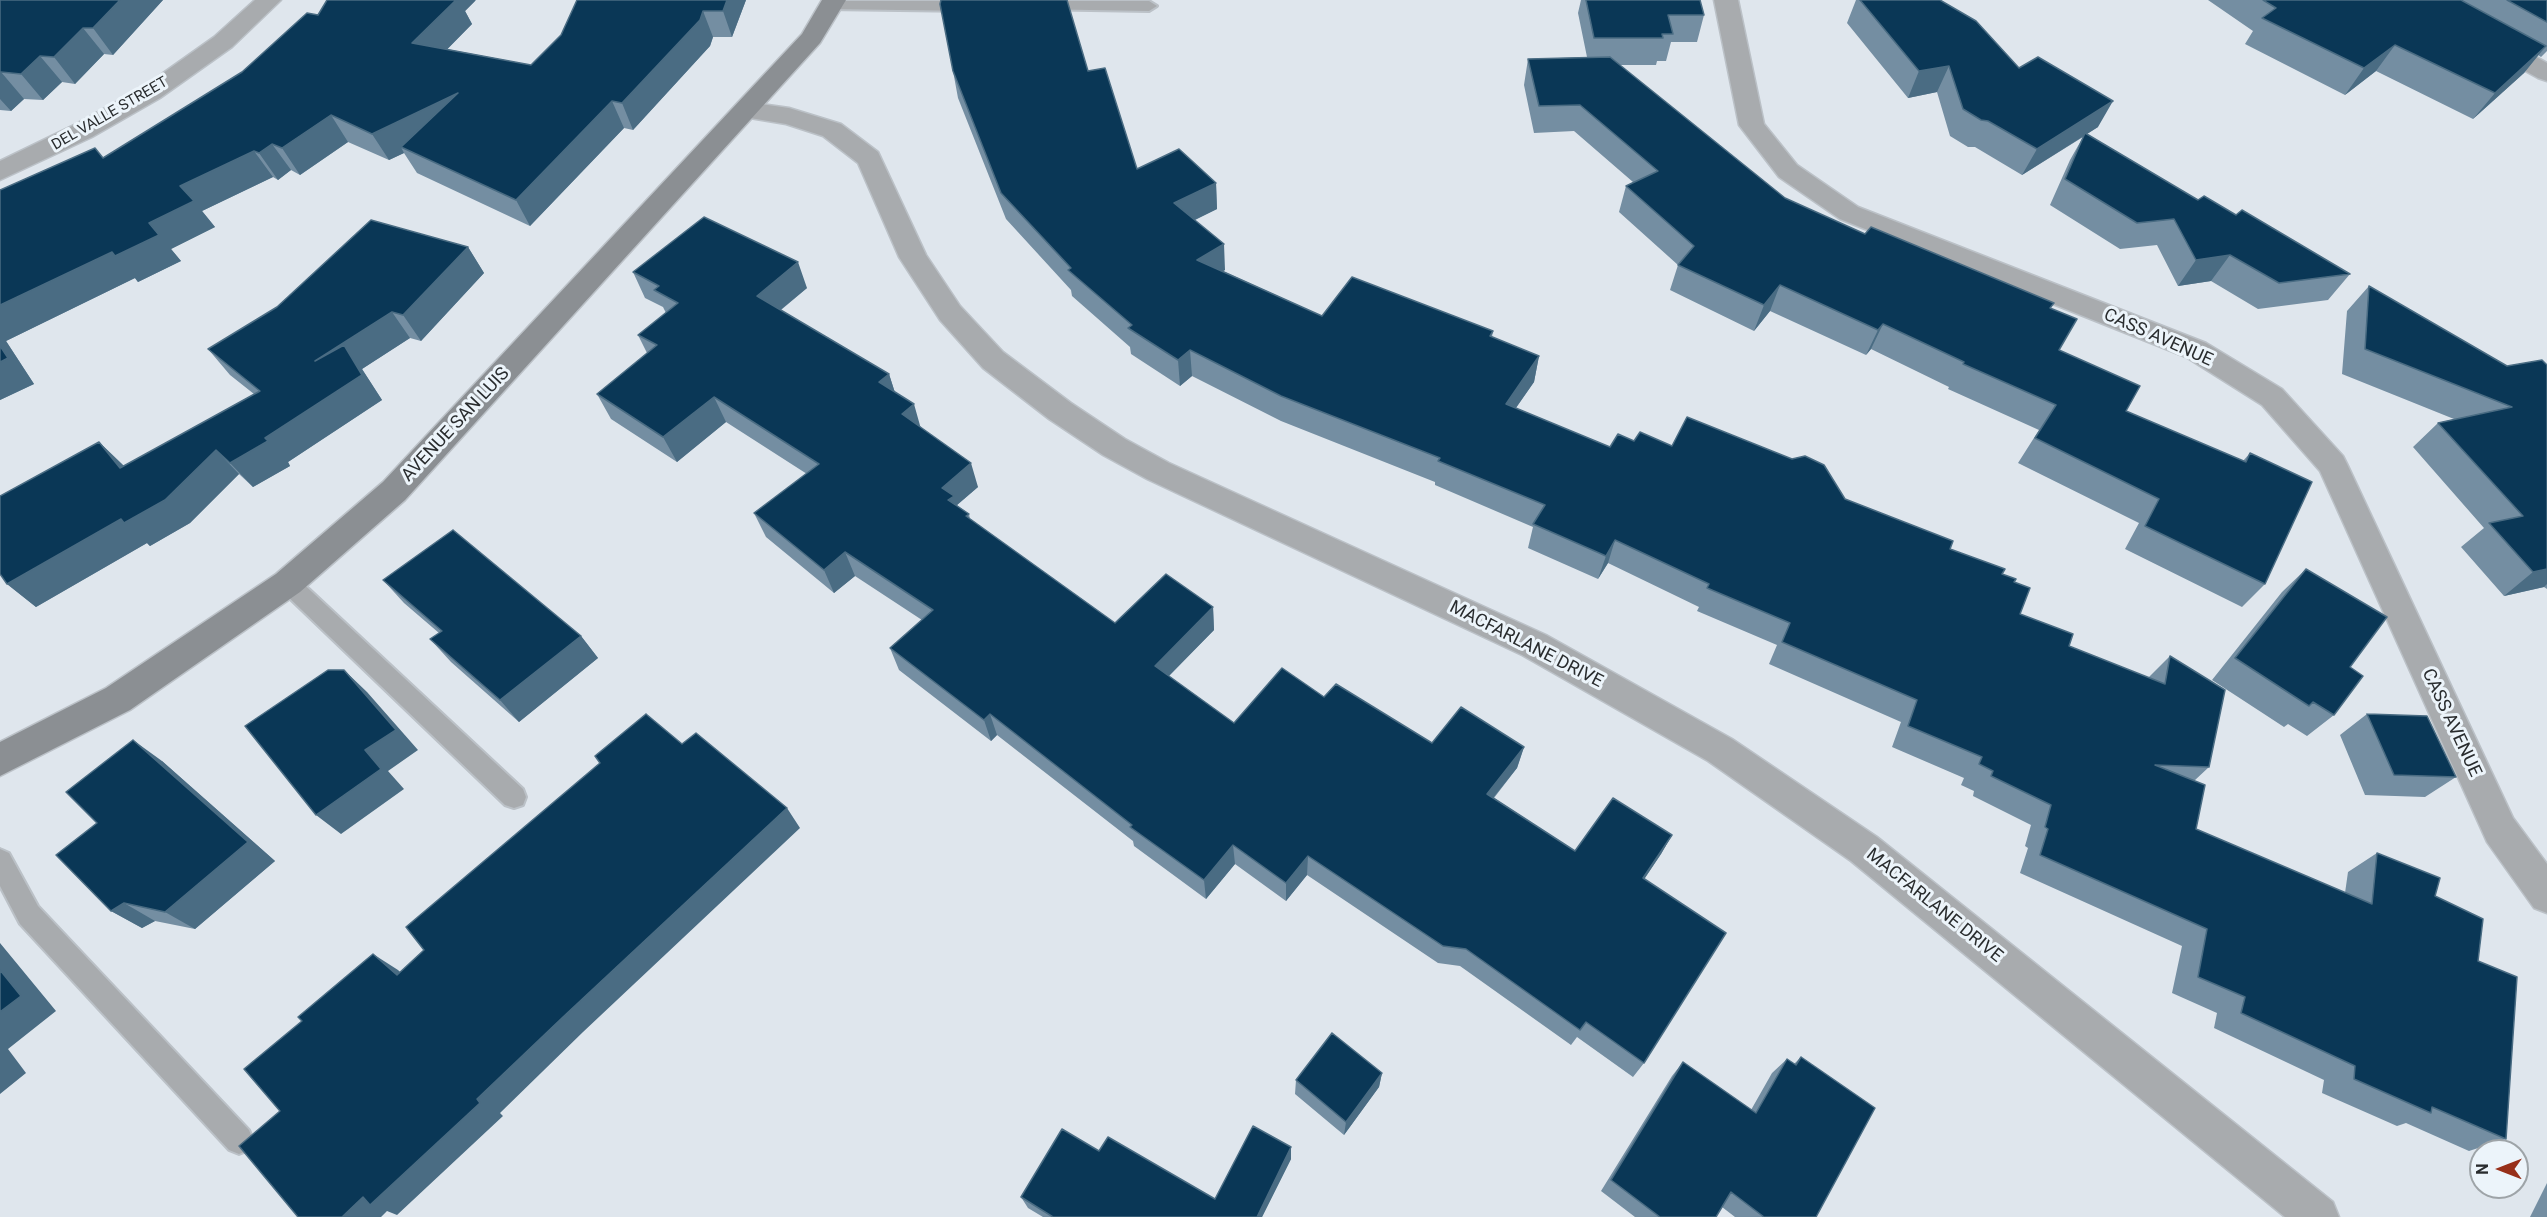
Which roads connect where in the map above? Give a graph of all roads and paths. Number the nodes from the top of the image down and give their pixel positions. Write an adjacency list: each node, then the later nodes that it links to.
1 (269, 0): 10 (street, DEL VALLE STREET)
2 (1726, 0): 15 (street, CASS AVENUE)
3 (2420, 0): 8 (street)
4 (833, 3): 5 (lane); 9 (street, AVENUE SAN LUIS)
5 (985, 6)
6 (1020, 6): 7 (lane)
7 (1149, 6)
8 (2547, 73)
9 (747, 110): 11 (street, AVENUE SAN LUIS); 17 (street, MACFARLANE DRIVE)
10 (0, 171)
11 (288, 583): 12 (street, AVENUE SAN LUIS); 13 (lane)
12 (0, 760)
13 (514, 797)
14 (0, 861): 16 (lane)
15 (2547, 895)
16 (239, 1140)
17 (2318, 1217)

